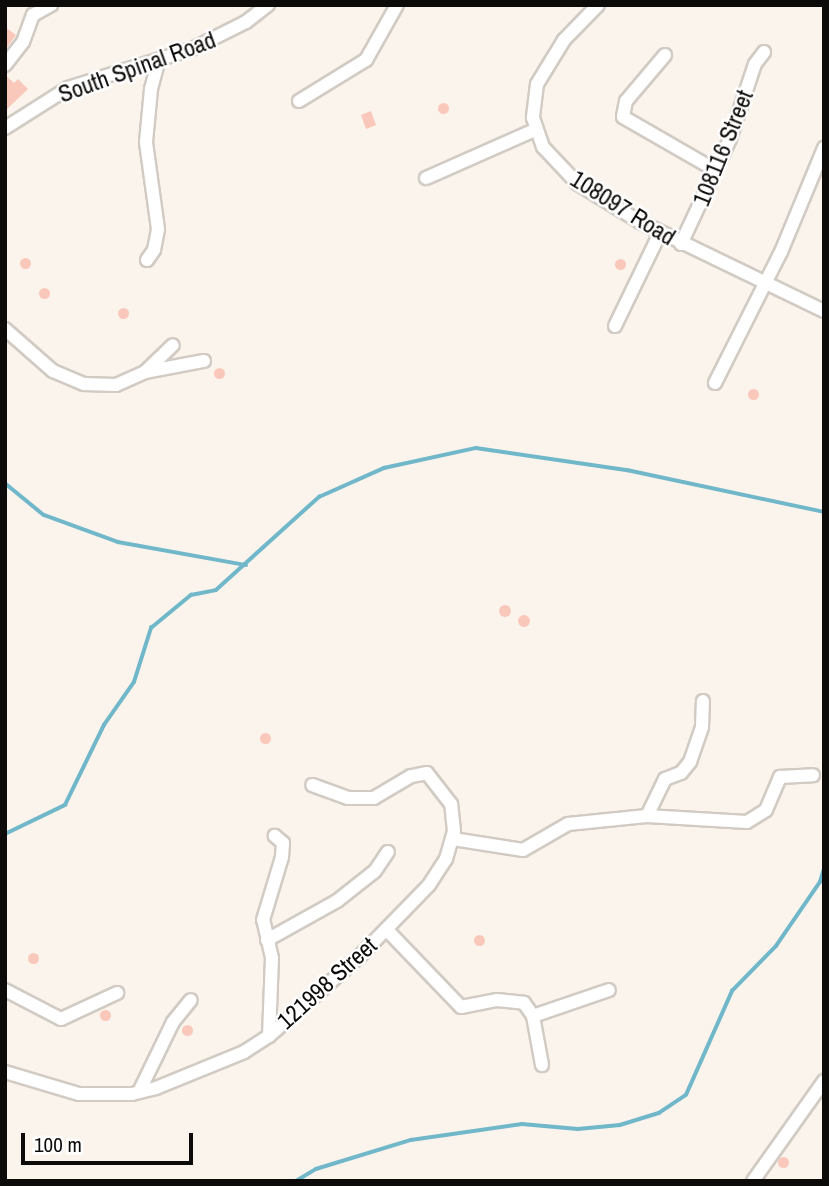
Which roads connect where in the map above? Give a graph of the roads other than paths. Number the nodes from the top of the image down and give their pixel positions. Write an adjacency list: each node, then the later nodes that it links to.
1 (51, 5): 8 (street)
2 (268, 5): 7 (street, South Spinal Road)
3 (397, 5): 9 (street)
4 (598, 5): 11 (street, 108097 Road)
5 (764, 52): 13 (street, 108116 Street)
6 (664, 55): 13 (street)
7 (159, 60): 10 (street, South Spinal Road); 17 (street)
8 (5, 65)
9 (299, 102)
10 (5, 128)
11 (536, 130): 14 (street); 15 (street, 108097 Road)
12 (824, 148): 18 (street)
13 (715, 170): 16 (street, 108116 Street)
14 (426, 178)
15 (660, 233): 16 (street, 108097 Road); 20 (street)
16 (681, 244): 18 (street, 108097 Road)
17 (146, 260)
18 (762, 283): 19 (street, 108097 Road); 25 (street)
19 (824, 311)
20 (615, 327)
21 (5, 329): 24 (street)
22 (173, 345): 24 (street)
23 (204, 361): 24 (street)
24 (145, 372)
25 (715, 383)
26 (704, 701): 29 (street)
27 (813, 775): 29 (street)
28 (312, 785): 31 (street)
29 (648, 816): 31 (street)
30 (275, 836): 34 (street, 121998 Street)
31 (453, 839): 33 (street, 121998 Street)
32 (388, 852): 34 (street)
33 (386, 929): 39 (street, 121998 Street); 40 (street, 121998 Street)
34 (267, 940): 40 (street, 121998 Street)
35 (5, 990): 37 (street)
36 (609, 990): 39 (street)
37 (117, 993)
38 (191, 1000): 44 (street)
39 (533, 1016): 41 (street)
40 (269, 1036): 44 (street, 121998 Street)
41 (542, 1065)
42 (5, 1072): 44 (street, 121998 Street)
43 (824, 1081): 45 (street)
44 (139, 1092)
45 (753, 1181)

